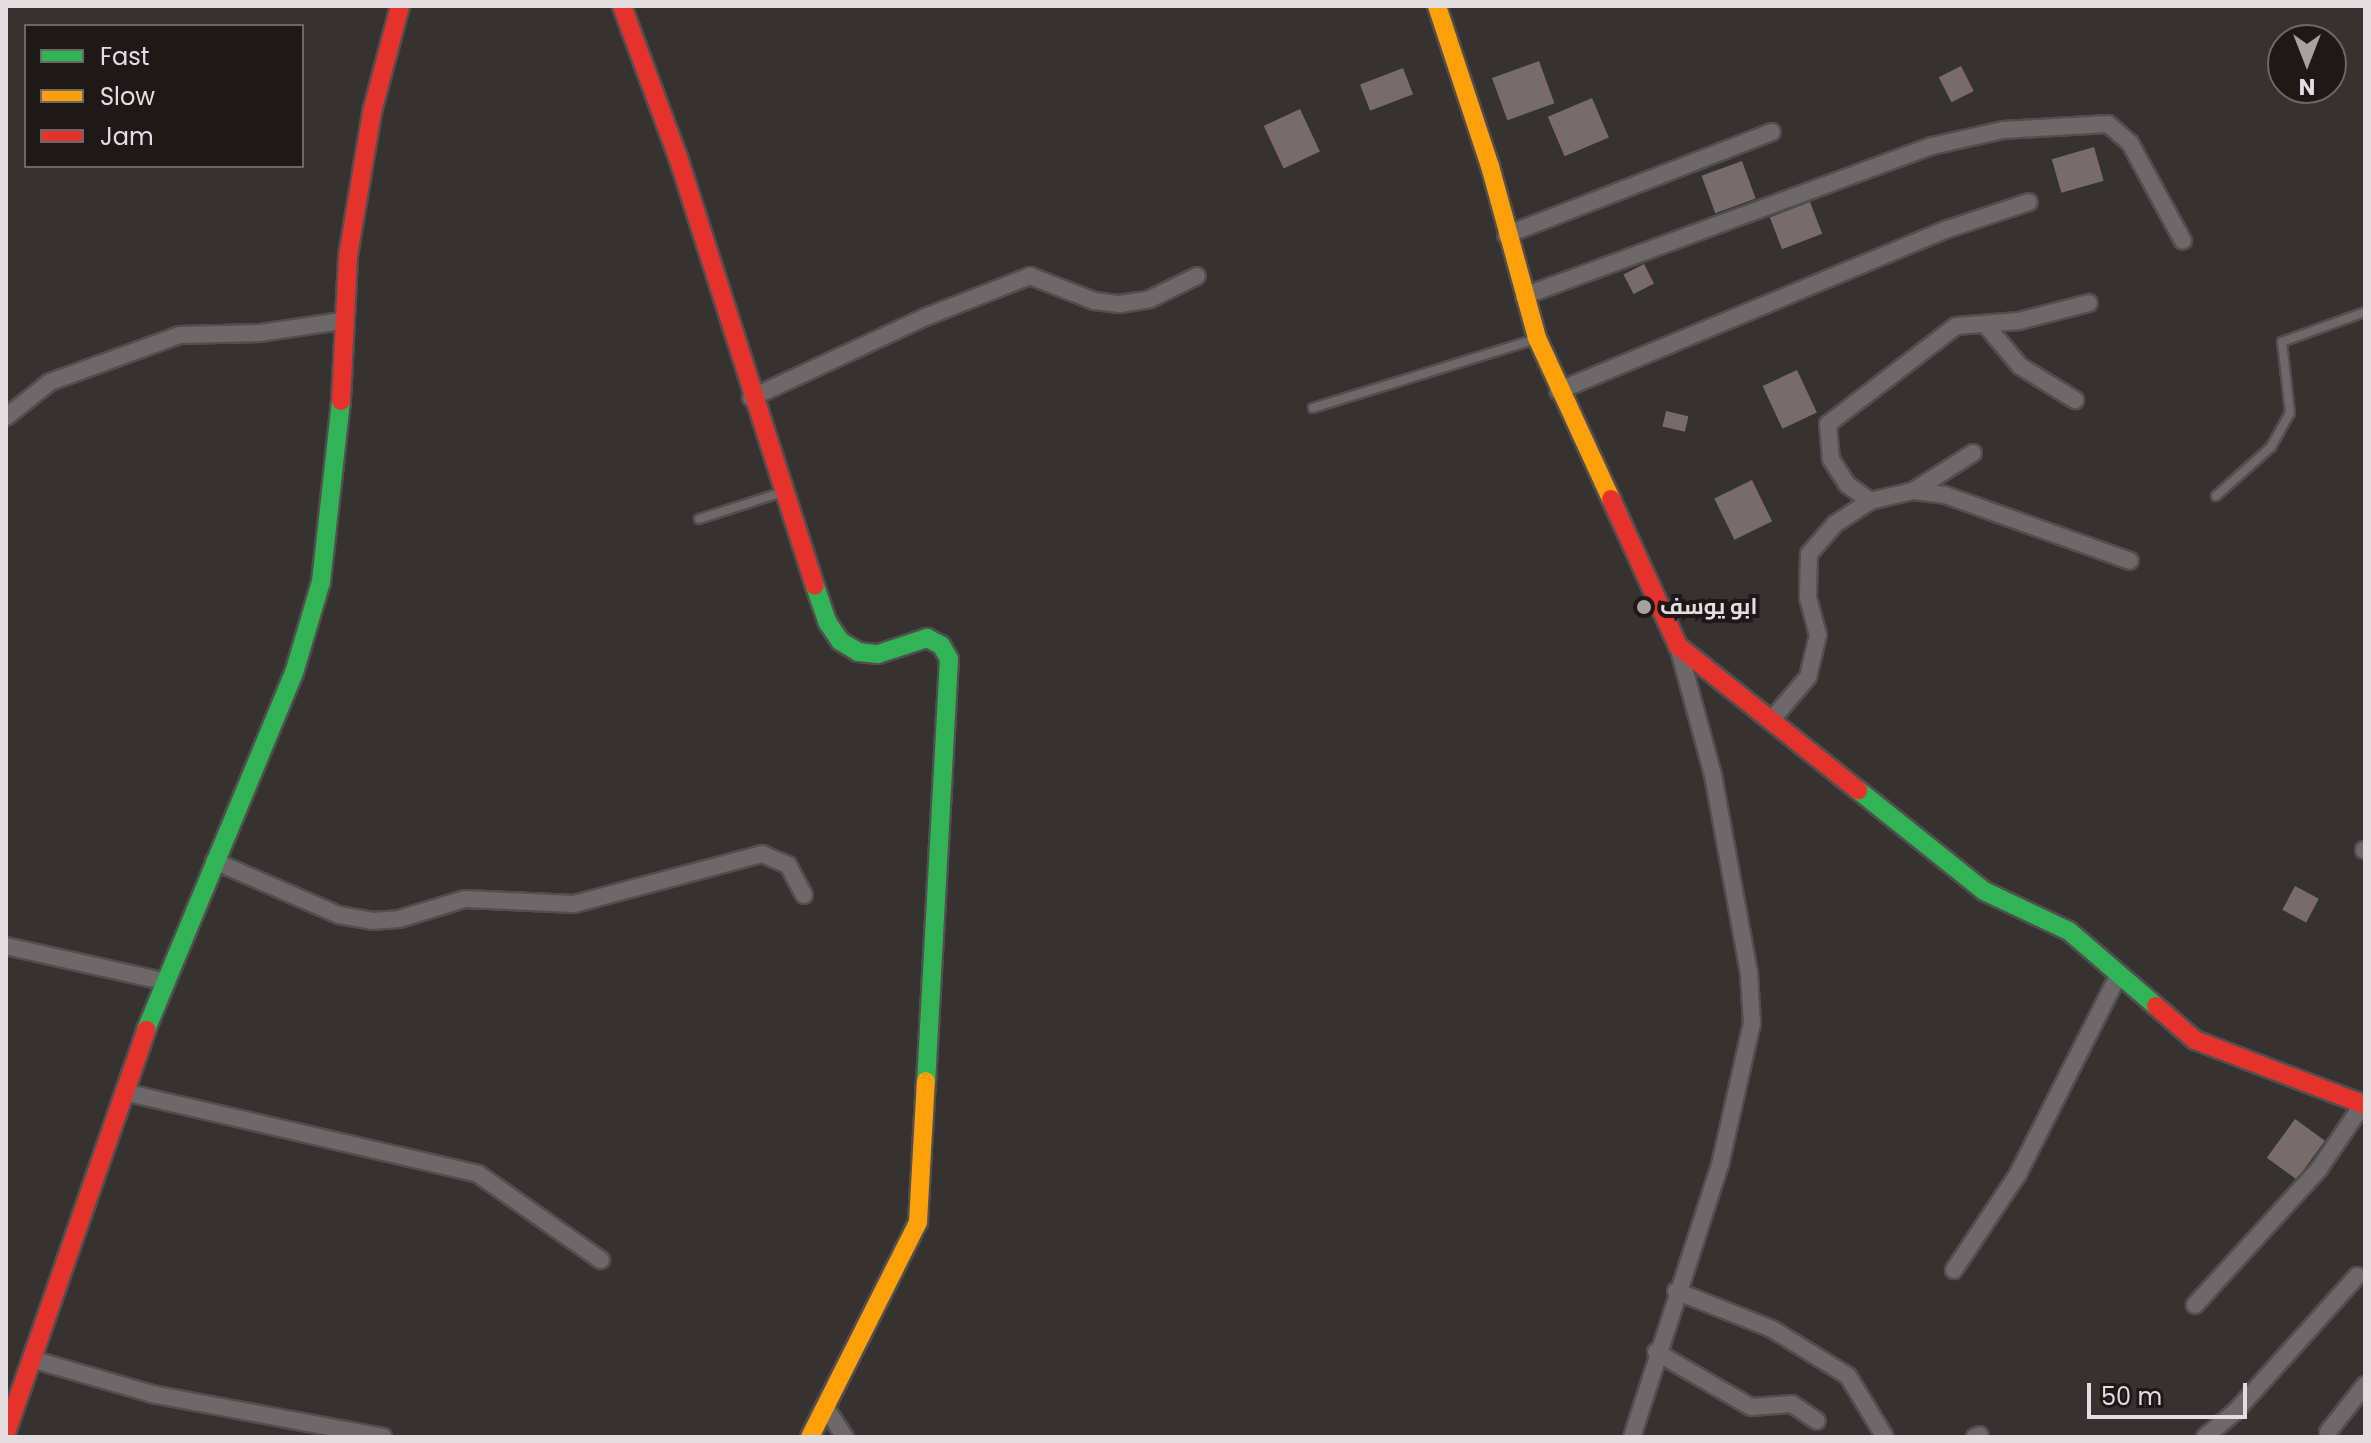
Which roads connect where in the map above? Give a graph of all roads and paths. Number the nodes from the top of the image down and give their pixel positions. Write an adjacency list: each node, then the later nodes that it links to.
1 (400, 6): 12 (street)
2 (622, 6): 16 (street)
3 (1437, 6): 6 (street)
4 (1772, 132): 6 (street)
5 (2029, 202): 15 (street)
6 (1506, 235): 9 (street)
7 (2183, 241): 9 (street)
8 (1197, 276): 16 (street)
9 (1524, 296): 14 (street)
10 (2089, 303): 13 (street)
11 (2365, 312): 23 (lane)
12 (341, 321): 19 (street); 29 (street)
13 (1985, 324): 17 (street); 24 (street)
14 (1537, 338): 15 (street); 18 (lane)
15 (1558, 391): 27 (street)
16 (751, 398): 22 (street)
17 (2075, 400)
18 (1313, 408)
19 (6, 417)
20 (1973, 453): 21 (street)
21 (1913, 491): 24 (street); 26 (street)
22 (781, 493): 25 (lane); 44 (street)
23 (2216, 496)
24 (1870, 501): 28 (street)
25 (699, 519)
26 (2130, 561)
27 (1678, 646): 28 (street); 39 (street)
28 (1774, 717): 32 (street)
29 (214, 861): 30 (street); 33 (street)
30 (804, 895)
31 (6, 946): 33 (street)
32 (2117, 978): 35 (street); 37 (street)
33 (163, 981): 34 (street)
34 (124, 1092): 36 (street); 42 (street)
35 (2364, 1104): 40 (street)
36 (601, 1260)
37 (1954, 1270)
38 (2357, 1276): 53 (street)
39 (1676, 1291): 41 (street); 52 (street)
40 (2195, 1305)
41 (1656, 1352): 45 (street); 51 (street)
42 (31, 1359): 47 (street); 48 (street)
43 (2365, 1385): 46 (street)
44 (826, 1408): 49 (street); 50 (street)
45 (1817, 1421)
46 (2328, 1432)
47 (6, 1433)
48 (383, 1437)
49 (810, 1437)
50 (845, 1437)
51 (1632, 1437)
52 (1885, 1437)
53 (2205, 1437)

